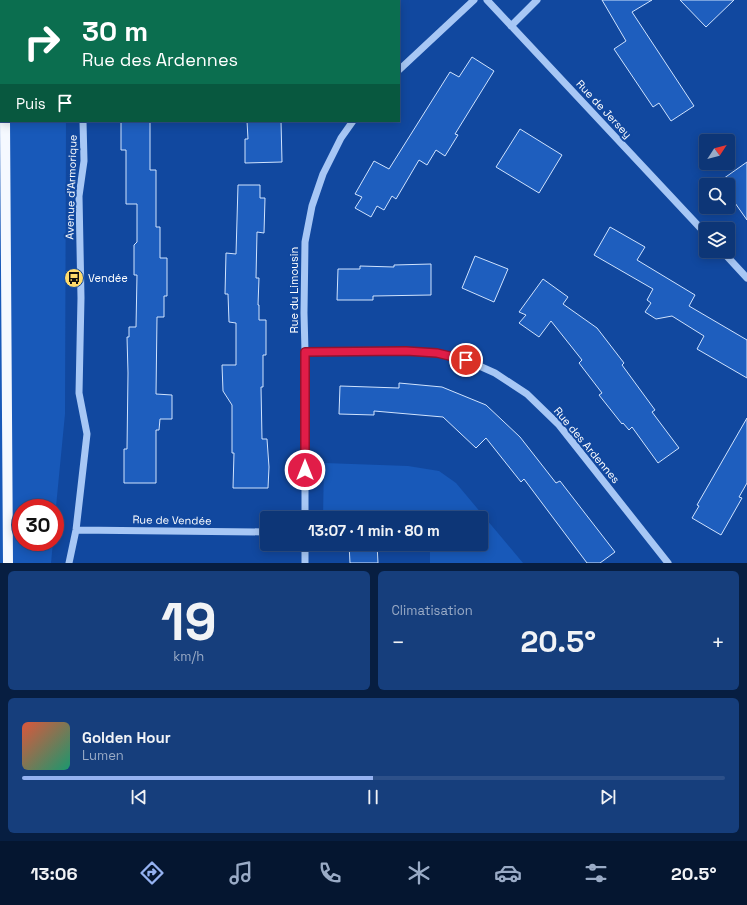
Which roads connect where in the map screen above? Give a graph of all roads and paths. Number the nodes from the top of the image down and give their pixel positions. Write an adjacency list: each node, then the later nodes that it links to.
1 (474, 0): 5 (street)
2 (486, 0): 4 (street, Rue de Jersey)
3 (537, 0): 4 (street)
4 (511, 26): 9 (street, Rue de Jersey)
5 (400, 69)
6 (5, 122): 17 (main road)
7 (83, 122): 14 (street, Avenue d'Armorique)
8 (352, 122): 12 (street, Rue du Limousin)
9 (699, 227)
10 (728, 258): 11 (street)
11 (747, 278)
12 (305, 352): 13 (street, Rue du Limousin); 20 (street, Rue des Ardennes)
13 (305, 511)
14 (76, 530): 15 (street, Rue de Vendée); 18 (street, Avenue d'Armorique)
15 (260, 532)
16 (305, 551): 19 (street)
17 (8, 563)
18 (69, 563)
19 (305, 563)
20 (668, 563)

